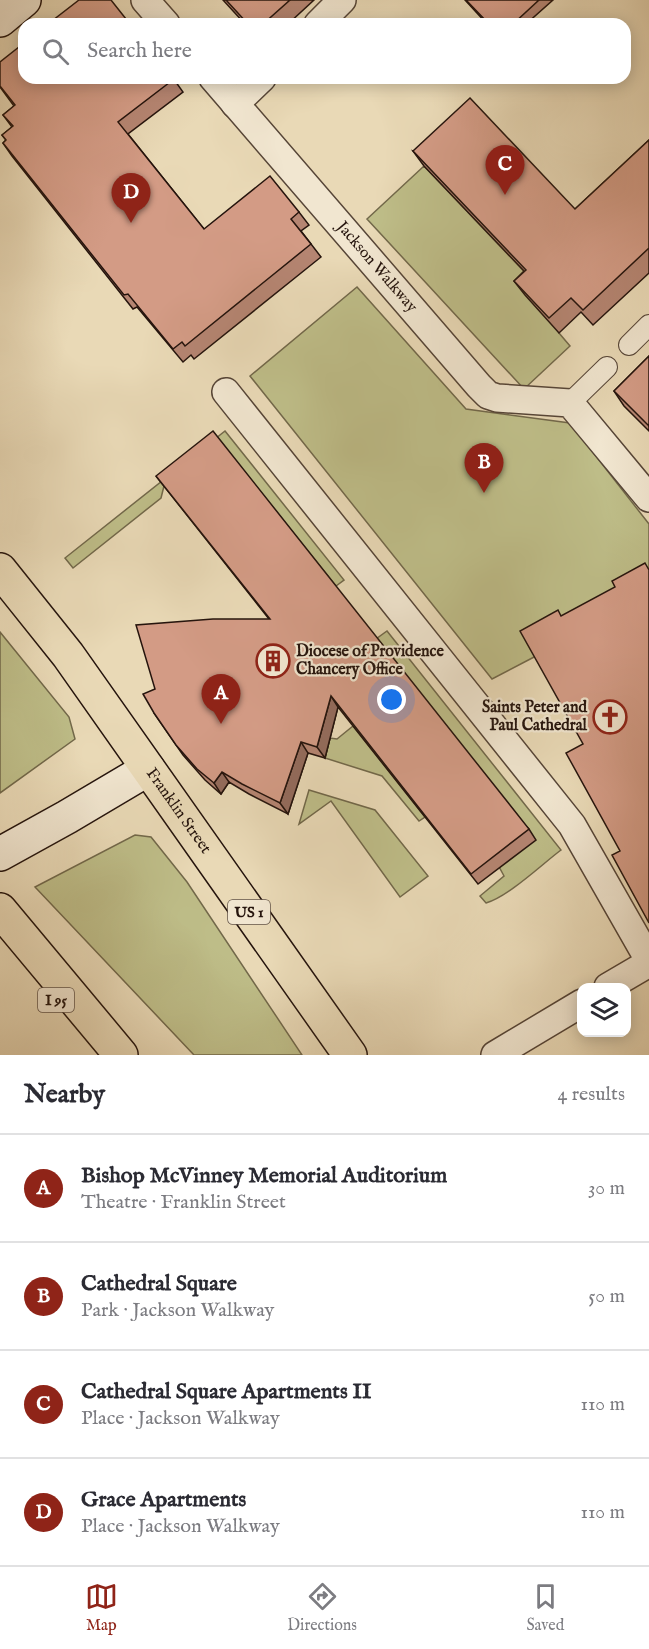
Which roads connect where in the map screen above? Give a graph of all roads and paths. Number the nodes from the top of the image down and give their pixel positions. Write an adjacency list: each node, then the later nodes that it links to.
1 (24, 0): 6 (main road)
2 (145, 0): 4 (street)
3 (342, 0): 5 (street)
4 (161, 18)
5 (324, 18)
6 (0, 20)
7 (218, 84): 9 (street, Jackson Walkway)
8 (256, 84): 9 (street)
9 (235, 104): 14 (street, Jackson Walkway)
10 (649, 325): 11 (street)
11 (629, 345)
12 (606, 367): 14 (street)
13 (226, 392): 21 (street)
14 (570, 403): 15 (street)
15 (649, 498)
16 (0, 570): 17 (main road, Franklin Street / US 1)
17 (148, 769): 18 (main road); 26 (main road, Franklin Street / US 1)
18 (0, 854)
19 (0, 910): 25 (main road)
20 (0, 945): 24 (main road, I 95)
21 (649, 962): 22 (street)
22 (615, 983)
23 (577, 1006): 27 (street)
24 (111, 1055)
25 (121, 1055)
26 (350, 1055)
27 (495, 1055)

